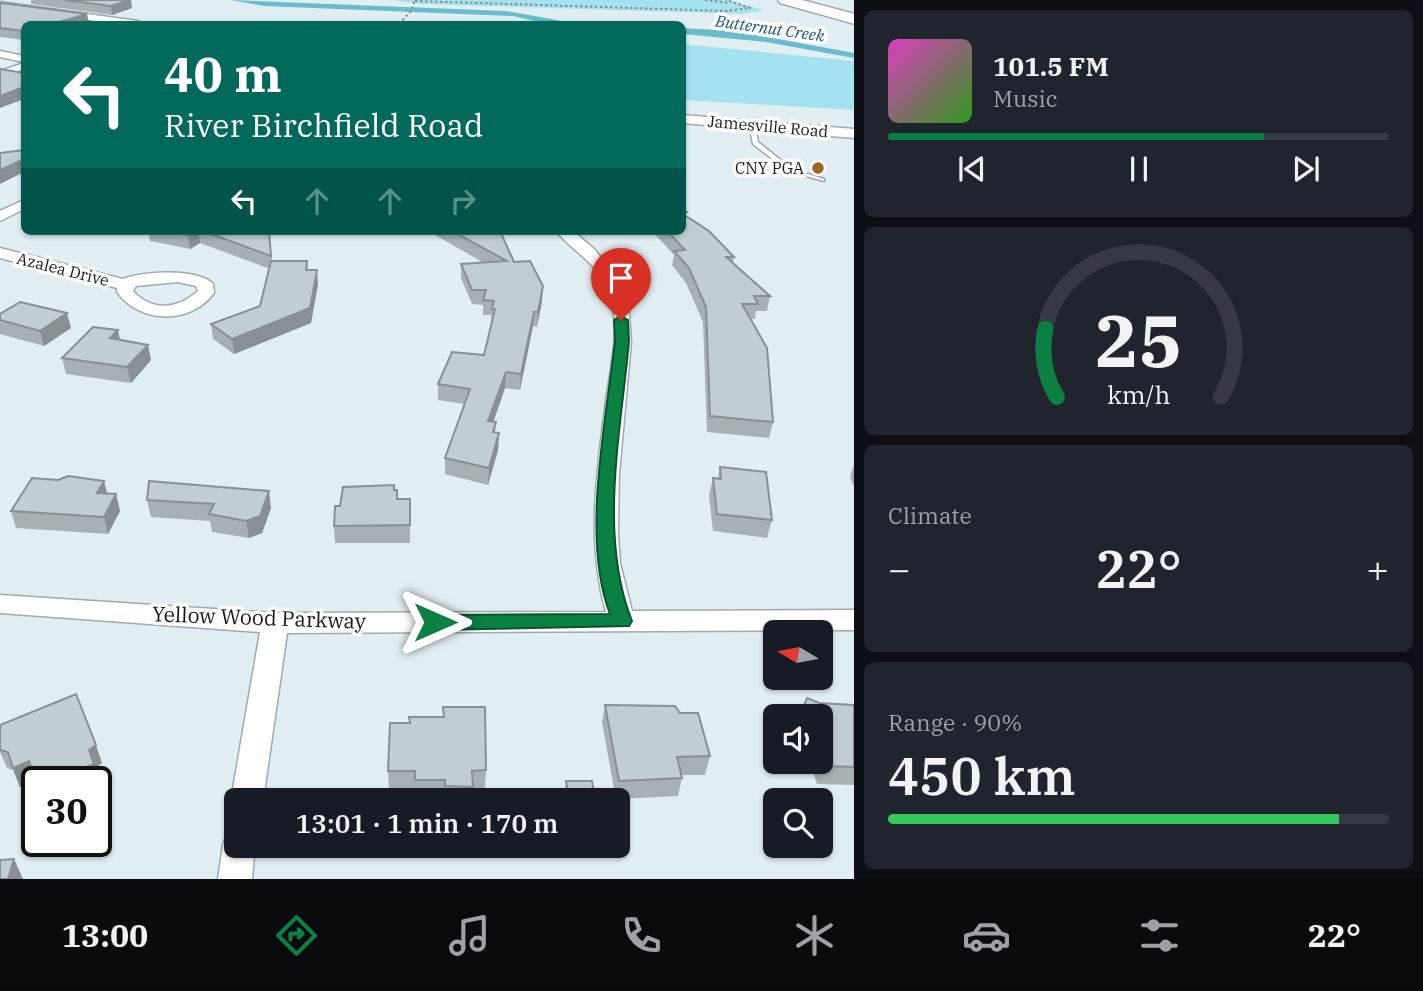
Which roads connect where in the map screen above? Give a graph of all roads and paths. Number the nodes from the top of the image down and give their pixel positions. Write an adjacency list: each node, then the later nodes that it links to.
1 (705, 0): 5 (path)
2 (726, 0): 5 (path)
3 (786, 0): 9 (highway)
4 (415, 2): 5 (path); 8 (path)
5 (732, 2)
6 (0, 5): 7 (street)
7 (116, 21)
8 (402, 21)
9 (854, 22)
10 (0, 54): 11 (street)
11 (21, 58)
12 (21, 67): 13 (street)
13 (0, 74)
14 (686, 119): 15 (street, Jamesville Road)
15 (751, 125): 16 (street, Jamesville Road); 17 (lane)
16 (854, 134)
17 (822, 180)
18 (21, 206): 19 (street)
19 (0, 217)
20 (568, 235): 25 (street)
21 (0, 253): 22 (street, Azalea Drive)
22 (126, 285)
23 (0, 604): 26 (street, Yellow Wood Parkway)
24 (854, 620): 25 (street, Yellow Wood Parkway)
25 (622, 621): 26 (street, Yellow Wood Parkway)
26 (275, 623): 27 (street)
27 (249, 788)
28 (237, 858): 29 (street)
29 (235, 879)

